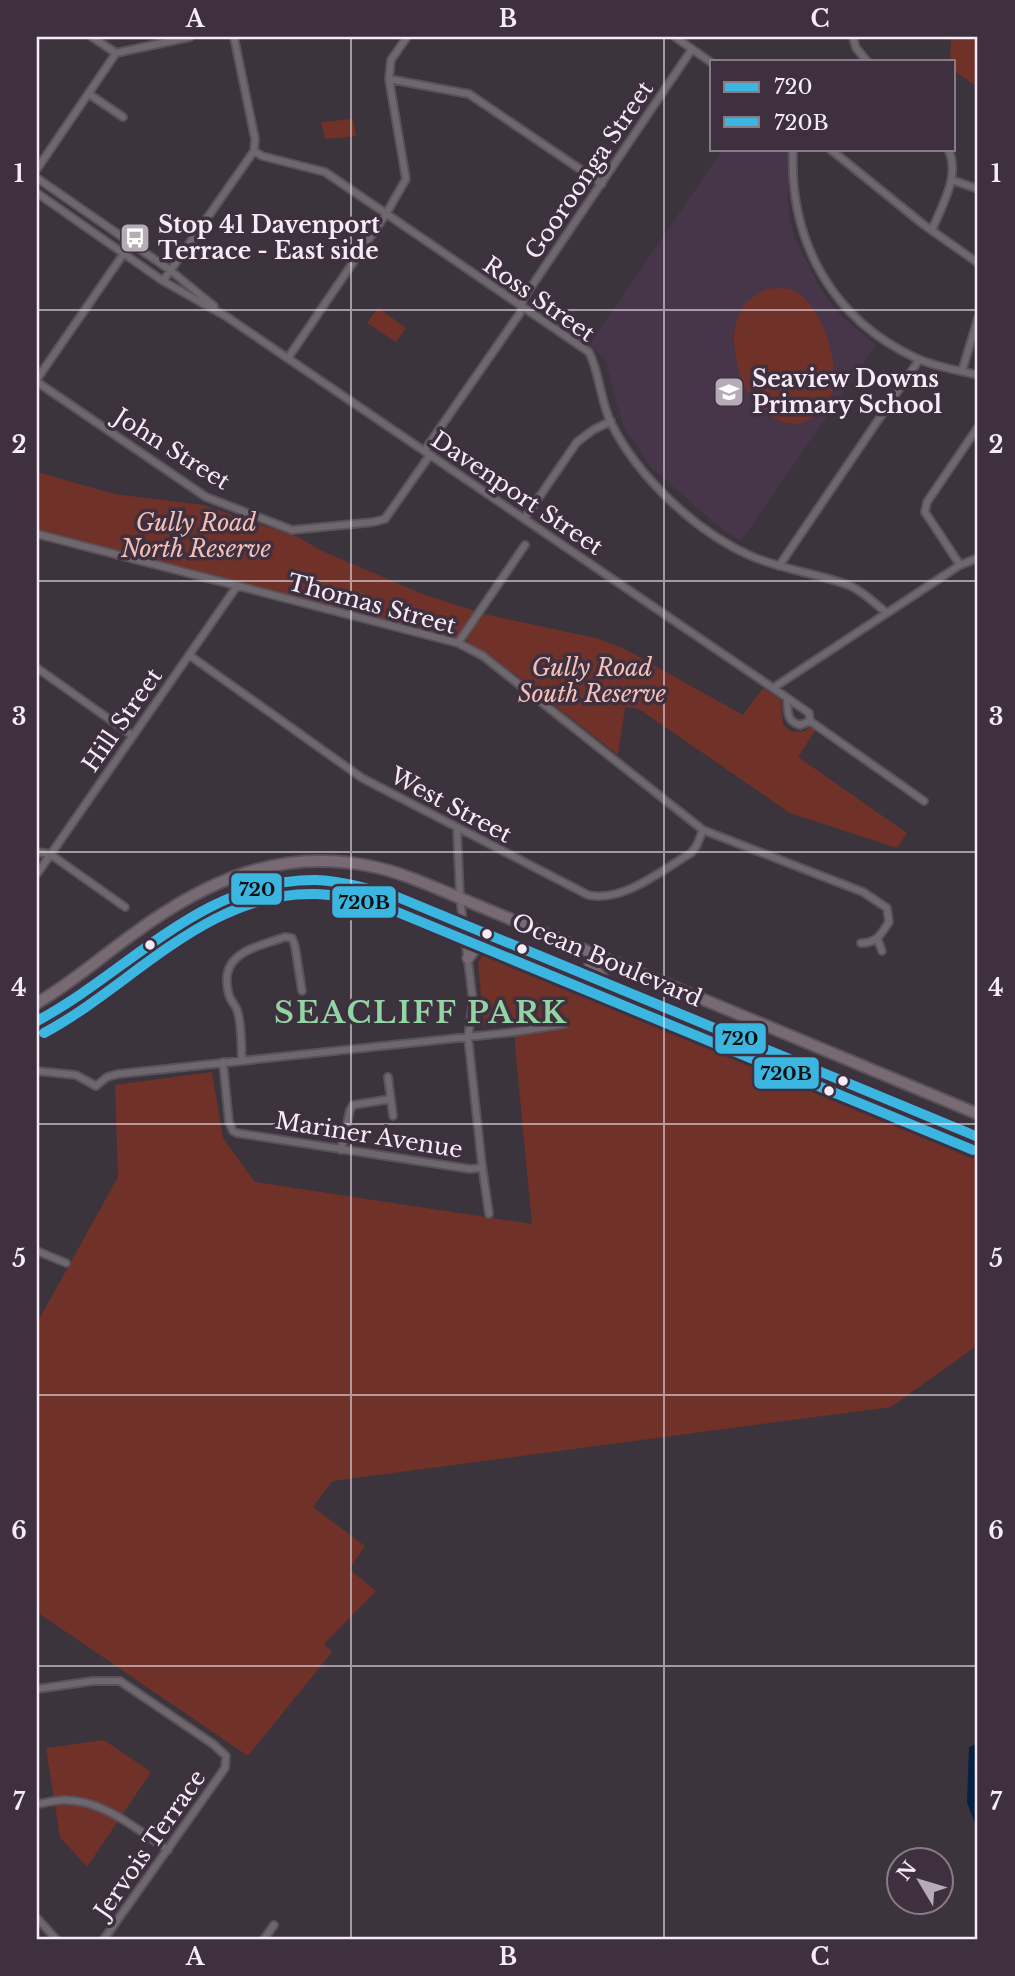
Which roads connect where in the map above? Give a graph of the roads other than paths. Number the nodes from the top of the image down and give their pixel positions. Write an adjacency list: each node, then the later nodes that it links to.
1 (92, 37): 8 (street)
2 (190, 37): 8 (street)
3 (234, 37): 14 (street)
4 (407, 37): 11 (street)
5 (675, 37): 7 (street)
6 (853, 37): 9 (street)
7 (692, 49): 10 (street); 21 (street, Gooroonga Street)
8 (116, 53): 12 (street)
9 (866, 60)
10 (710, 61)
11 (389, 79): 21 (street); 24 (street)
12 (89, 94): 13 (street); 18 (street)
13 (122, 117)
14 (254, 150): 24 (street, Ross Street); 29 (street)
15 (793, 150): 35 (street)
16 (831, 150): 25 (street)
17 (948, 150): 20 (street)
18 (37, 169)
19 (37, 178): 26 (street)
20 (952, 180): 22 (street); 25 (street)
21 (602, 184): 31 (street, Gooroonga Street)
22 (978, 189)
23 (37, 193): 27 (street)
24 (386, 214): 31 (street, Ross Street); 34 (street)
25 (932, 230): 28 (street)
26 (131, 243): 27 (street); 29 (street)
27 (124, 254): 30 (street); 38 (street)
28 (978, 263)
29 (170, 270): 30 (street); 32 (street)
30 (163, 281): 32 (street)
31 (522, 307): 39 (street, Ross Street); 41 (street, Gooroonga Street)
32 (227, 317): 34 (street, Davenport Street)
33 (978, 318): 36 (street)
34 (288, 358): 41 (street, Davenport Street)
35 (919, 360): 36 (street); 47 (street)
36 (962, 371): 37 (street)
37 (978, 375)
38 (37, 380): 41 (street, John Street)
39 (611, 421): 42 (street); 47 (street, Ross Street)
40 (978, 427): 46 (street)
41 (427, 453): 42 (street, Davenport Street)
42 (524, 519): 53 (street, Davenport Street)
43 (37, 534): 48 (street, Thomas Street)
44 (525, 545): 50 (street)
45 (978, 558): 46 (street)
46 (960, 565): 49 (street)
47 (779, 566): 49 (street, Ross Street)
48 (237, 586): 50 (street, Thomas Street); 51 (street, Hill Street)
49 (887, 613): 53 (street)
50 (458, 643): 59 (street, Thomas Street)
51 (189, 655): 56 (street, Hill Street); 58 (street, West Street)
52 (37, 668): 56 (street)
53 (773, 688): 54 (street, Davenport Street)
54 (787, 698): 55 (street, Davenport Street); 55 (street, Davenport Street)
55 (810, 720): 57 (street, Davenport Street)
56 (133, 736): 61 (street, Hill Street)
57 (924, 801)
58 (457, 828): 59 (street, West Street); 63 (street, Mariner Avenue)
59 (703, 830): 66 (street, Thomas Street)
60 (37, 852): 61 (street)
61 (50, 854): 62 (street, Hill Street); 64 (street)
62 (37, 874)
63 (460, 898): 65 (street, Mariner Avenue); 70 (main road, Ocean Boulevard); 74 (main road, Ocean Boulevard)
64 (125, 907)
65 (464, 924): 68 (main road, Ocean Boulevard); 71 (street, Mariner Avenue); 75 (main road, Ocean Boulevard)
66 (877, 939): 67 (street); 69 (street)
67 (861, 943)
68 (521, 947): 71 (main road); 72 (main road, Ocean Boulevard)
69 (882, 951)
70 (599, 957): 72 (main road); 83 (main road, Ocean Boulevard)
71 (468, 958): 77 (street, Mariner Avenue)
72 (619, 988): 85 (main road, Ocean Boulevard)
73 (302, 991): 78 (street)
74 (37, 1003)
75 (37, 1021)
76 (564, 1024): 77 (street)
77 (468, 1037): 78 (street); 87 (street, Mariner Avenue)
78 (242, 1059): 79 (street)
79 (223, 1062): 80 (street); 86 (street, Mariner Avenue)
80 (37, 1071)
81 (388, 1077): 82 (street)
82 (391, 1099): 84 (street); 86 (street)
83 (978, 1114)
84 (393, 1116)
85 (978, 1137)
86 (341, 1150): 87 (street, Mariner Avenue)
87 (482, 1165): 88 (street)
88 (489, 1214)
89 (37, 1251): 90 (street)
90 (66, 1263)
91 (37, 1689): 93 (street, Jervois Terrace)
92 (37, 1804): 93 (street)
93 (167, 1850): 97 (street, Jervois Terrace)
94 (37, 1918): 96 (street)
95 (274, 1925): 98 (street)
96 (56, 1939)
97 (104, 1939)
98 (264, 1939)

